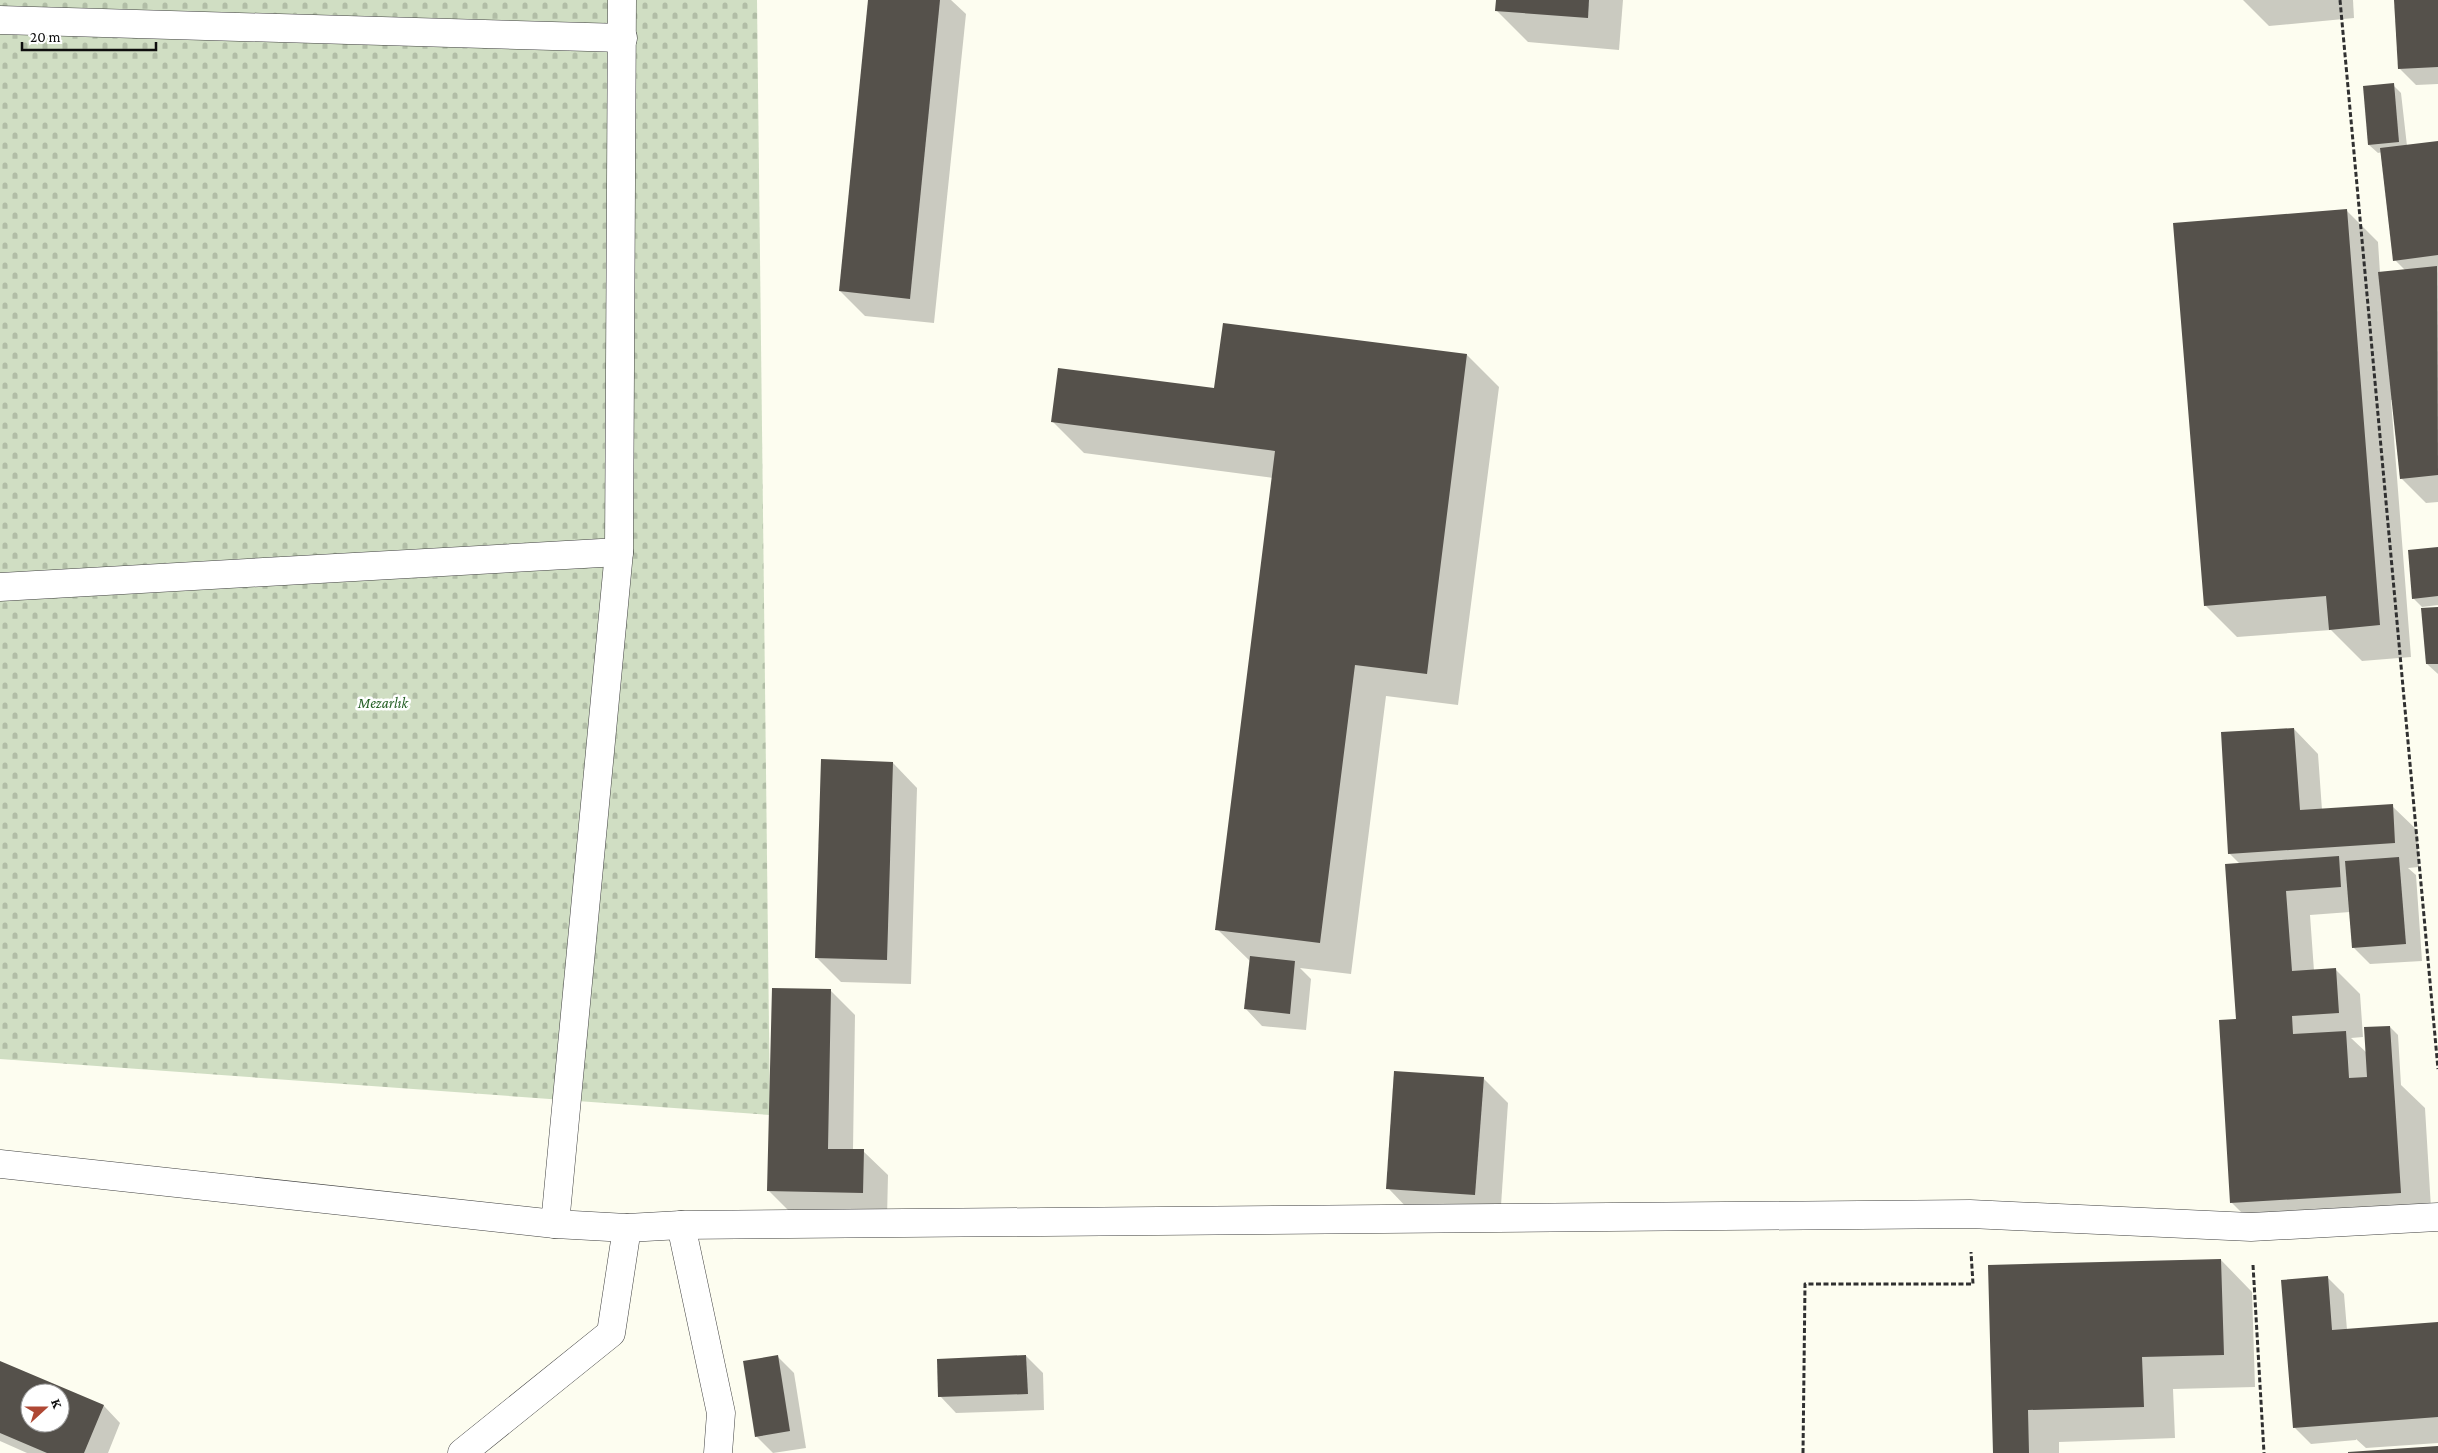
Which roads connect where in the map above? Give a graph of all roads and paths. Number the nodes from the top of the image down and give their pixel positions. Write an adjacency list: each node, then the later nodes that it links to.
1 (622, 0): 4 (street)
2 (2340, 0): 7 (path)
3 (0, 20): 4 (street)
4 (623, 38): 5 (street)
5 (620, 552): 6 (street); 11 (street)
6 (0, 587)
7 (2438, 1068)
8 (0, 1164): 11 (street)
9 (1970, 1214): 12 (street); 13 (street); 17 (path)
10 (2438, 1217): 13 (street)
11 (555, 1224): 14 (street)
12 (681, 1225): 14 (street); 16 (street)
13 (2251, 1227): 18 (path)
14 (627, 1228): 15 (street)
15 (462, 1453)
16 (718, 1453)
17 (1803, 1453)
18 (2264, 1453)

